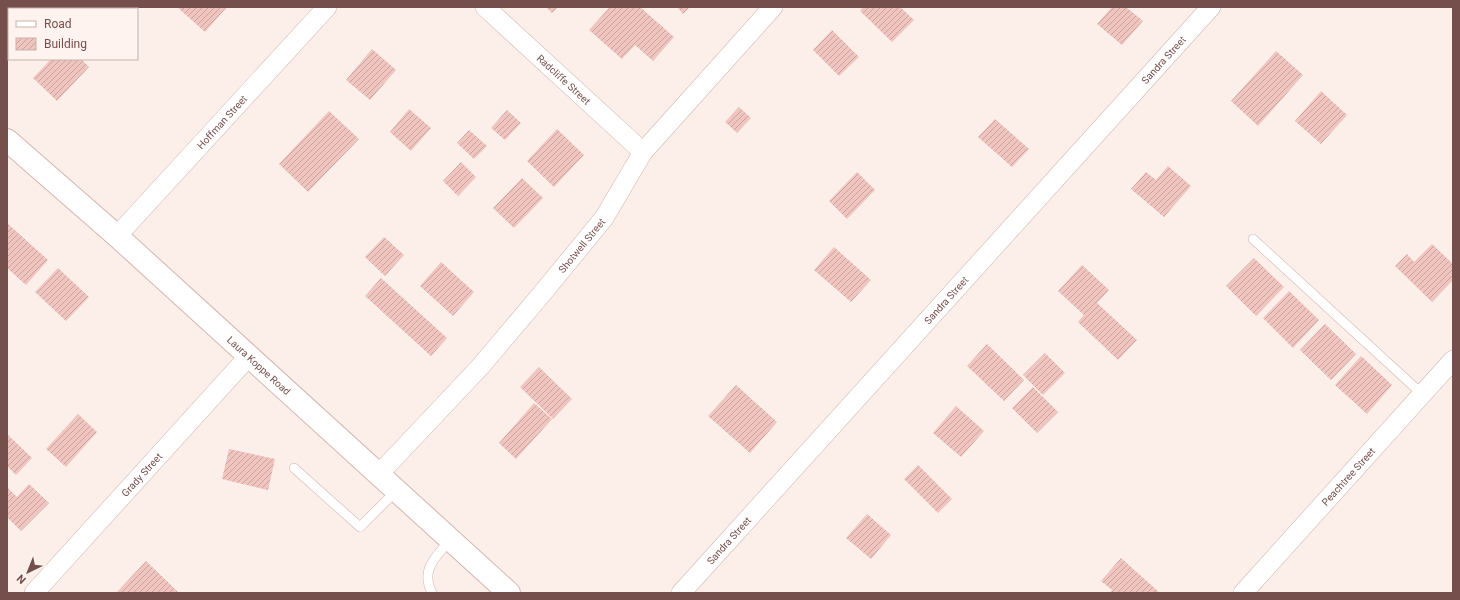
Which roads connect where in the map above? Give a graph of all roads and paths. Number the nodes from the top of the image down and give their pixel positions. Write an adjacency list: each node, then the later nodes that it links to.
1 (327, 7): 7 (street, Hoffman Street)
2 (485, 7): 6 (street, Radcliffe Street)
3 (773, 7): 6 (street, Shotwell Street)
4 (1211, 7): 20 (street, Sandra Street)
5 (8, 142): 7 (street, Laura Koppe Road)
6 (643, 152): 13 (street, Shotwell Street)
7 (117, 236): 9 (street, Laura Koppe Road)
8 (1253, 239): 11 (lane)
9 (249, 356): 13 (street, Laura Koppe Road); 17 (street, Grady Street)
10 (1453, 360): 11 (street, Peachtree Street)
11 (1422, 394): 16 (street, Peachtree Street)
12 (294, 468): 14 (lane)
13 (378, 475): 14 (street, Laura Koppe Road)
14 (396, 491): 15 (street, Laura Koppe Road)
15 (450, 540): 18 (lane); 19 (street, Laura Koppe Road)
16 (1247, 591)
17 (34, 593)
18 (432, 593)
19 (509, 593)
20 (680, 593)

